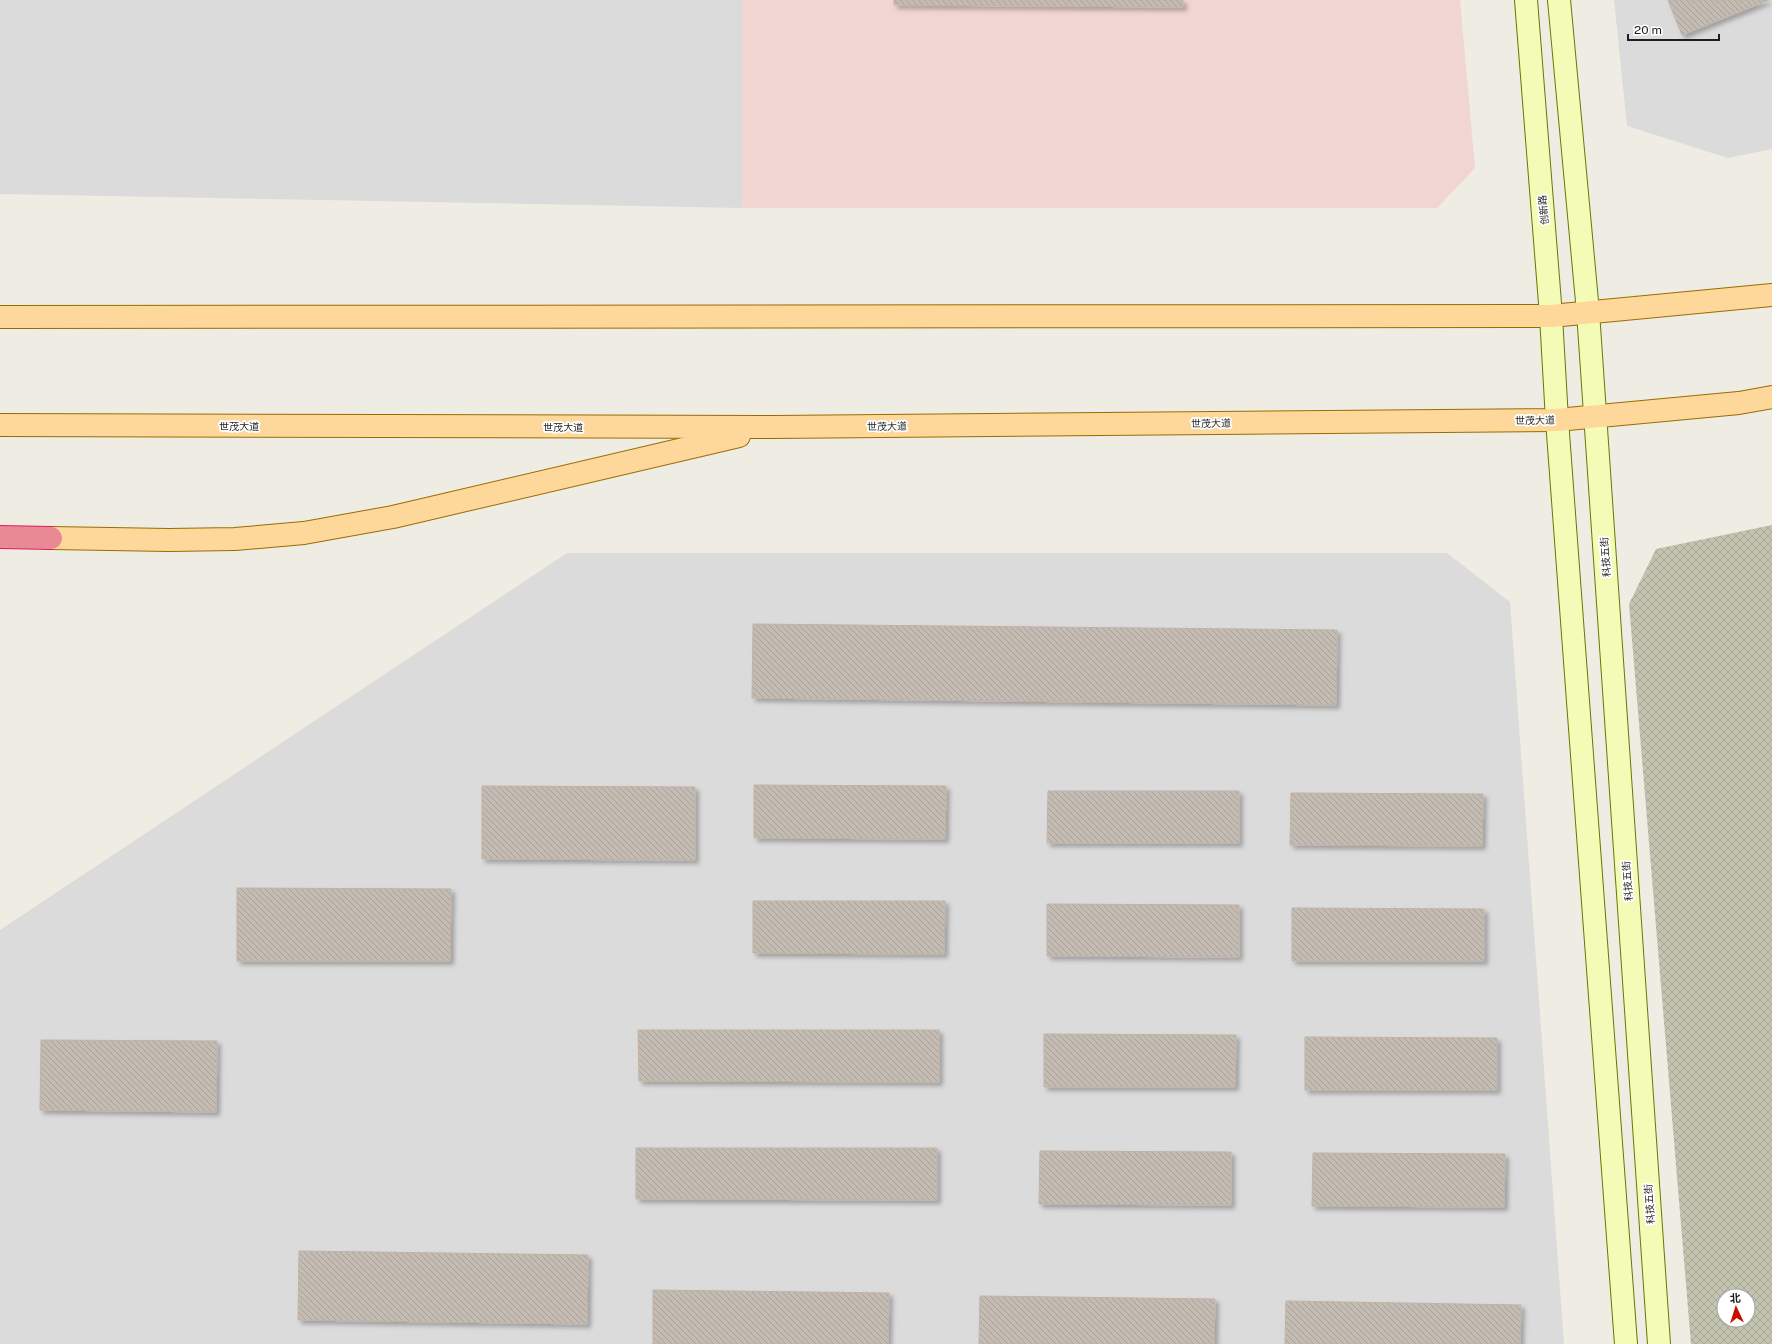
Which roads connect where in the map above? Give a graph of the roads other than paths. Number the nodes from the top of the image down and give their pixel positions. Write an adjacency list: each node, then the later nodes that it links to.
1 (1526, 0): 5 (street, 创新路)
2 (1559, 0): 4 (street, 科技五街)
3 (1772, 295): 4 (main road)
4 (1588, 312): 5 (main road); 8 (street, 科技五街)
5 (1551, 316): 6 (main road); 9 (street, 创新路)
6 (0, 317)
7 (1772, 397): 8 (main road, 世茂大道)
8 (1596, 417): 9 (main road, 世茂大道); 15 (street, 科技五街)
9 (1557, 420): 11 (main road, 世茂大道); 14 (street)
10 (0, 425): 11 (main road, 世茂大道)
11 (774, 427): 13 (main road)
12 (0, 537): 13 (highway)
13 (51, 538)
14 (1626, 1344)
15 (1660, 1344)

